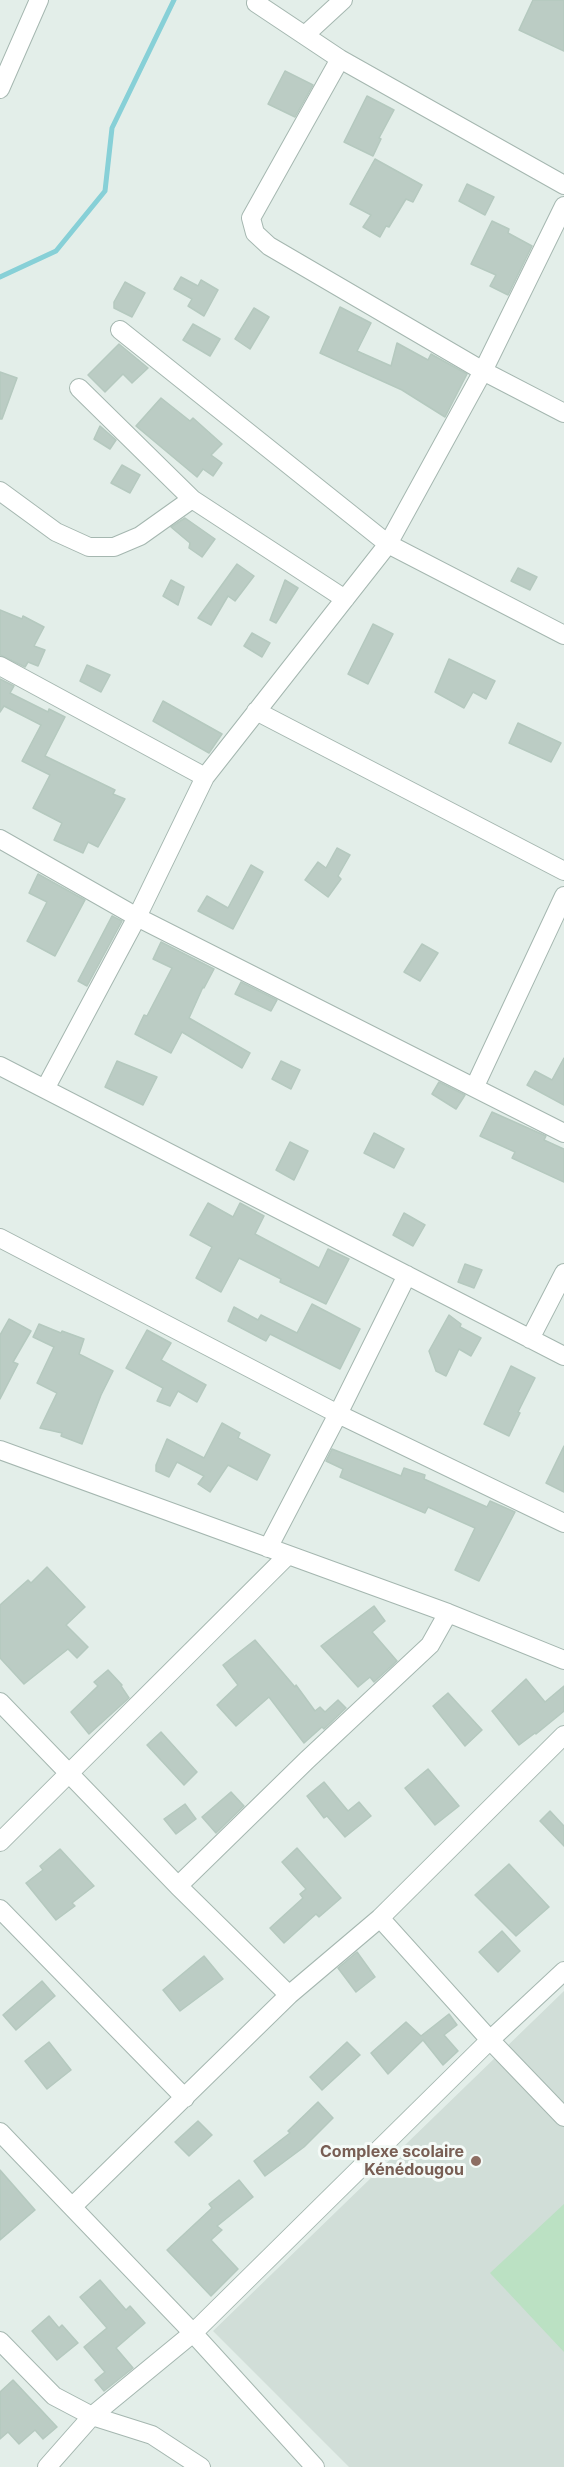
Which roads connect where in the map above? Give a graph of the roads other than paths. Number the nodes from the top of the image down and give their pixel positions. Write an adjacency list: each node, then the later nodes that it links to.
1 (39, 0): 6 (street)
2 (343, 0): 4 (street)
3 (255, 3): 4 (street)
4 (305, 35): 5 (street)
5 (340, 59): 7 (street); 10 (street)
6 (0, 89)
7 (564, 186)
8 (564, 206): 10 (street)
9 (120, 330): 15 (street)
10 (483, 371): 12 (street); 15 (street)
11 (79, 388): 14 (street)
12 (564, 413)
13 (0, 491): 14 (street)
14 (192, 499): 16 (street)
15 (388, 544): 16 (street); 17 (street)
16 (345, 599): 19 (street)
17 (564, 635)
18 (0, 666): 20 (street)
19 (256, 711): 20 (street); 22 (street)
20 (204, 777): 24 (street)
21 (0, 839): 24 (street)
22 (564, 872)
23 (564, 896): 26 (street)
24 (137, 917): 26 (street); 27 (street)
25 (0, 1065): 27 (street)
26 (475, 1086): 28 (street)
27 (45, 1089): 31 (street)
28 (564, 1133)
29 (0, 1238): 34 (street)
30 (564, 1273): 32 (street)
31 (407, 1275): 32 (street); 34 (street)
32 (530, 1339): 33 (street)
33 (564, 1356)
34 (338, 1414): 36 (street); 37 (street)
35 (0, 1450): 37 (street)
36 (564, 1524)
37 (268, 1548): 38 (street)
38 (288, 1555): 39 (street); 43 (street)
39 (448, 1613): 40 (street); 45 (street)
40 (564, 1660)
41 (0, 1702): 43 (street)
42 (564, 1736): 47 (street)
43 (69, 1774): 44 (street); 45 (street)
44 (0, 1842)
45 (178, 1886): 49 (street)
46 (0, 1909): 51 (street)
47 (380, 1918): 49 (street); 50 (street)
48 (564, 1971): 50 (street)
49 (289, 1995): 51 (street)
50 (490, 2040): 52 (street); 55 (street)
51 (185, 2098): 54 (street)
52 (564, 2117)
53 (0, 2132): 54 (street)
54 (73, 2206): 55 (street)
55 (193, 2333): 57 (street); 60 (street)
56 (0, 2341): 57 (street)
57 (92, 2416): 58 (street); 59 (street)
58 (47, 2467)
59 (201, 2467)
60 (315, 2467)

